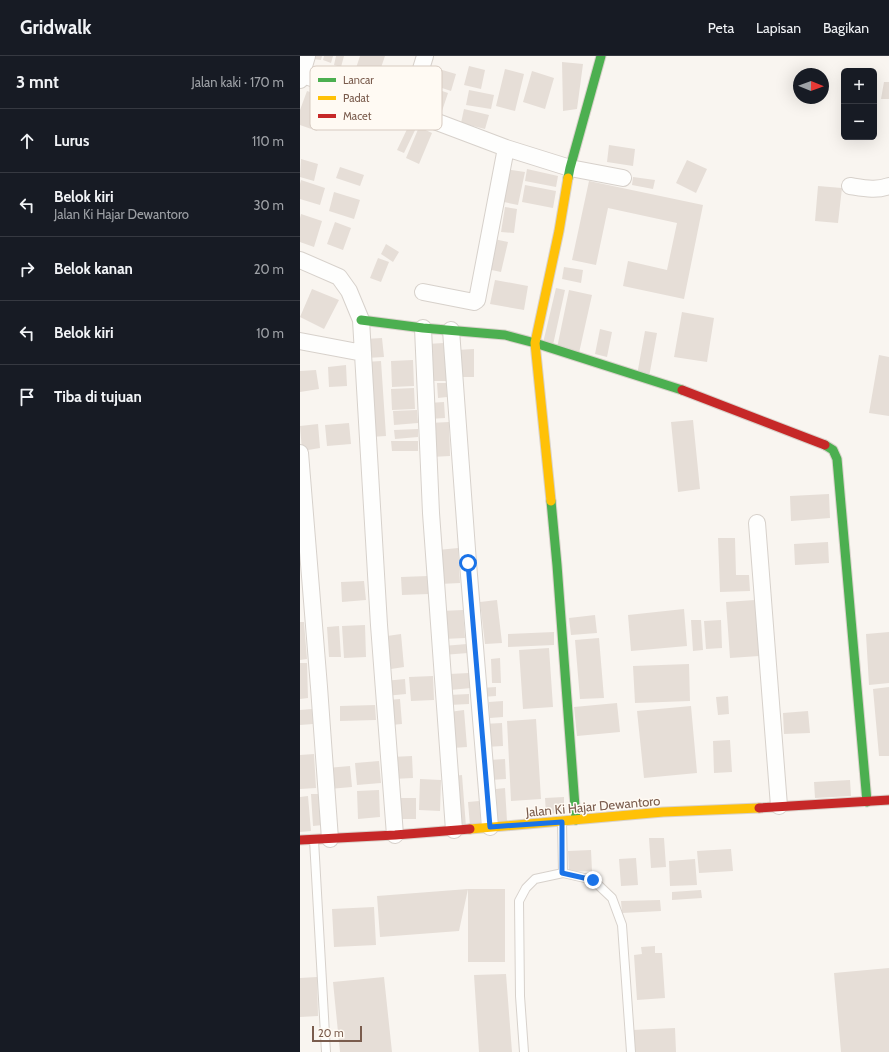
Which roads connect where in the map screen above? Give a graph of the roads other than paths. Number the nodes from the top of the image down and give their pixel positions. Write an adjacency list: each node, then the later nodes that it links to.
1 (307, 56): 5 (street)
2 (425, 56): 4 (street)
3 (601, 56): 9 (street)
4 (422, 66)
5 (300, 76): 6 (street)
6 (310, 79)
7 (442, 124): 8 (street)
8 (506, 148): 9 (street); 14 (street)
9 (570, 168): 10 (street); 19 (street)
10 (623, 178)
11 (850, 186): 12 (street)
12 (889, 186)
13 (300, 260): 15 (street)
14 (423, 292)
15 (361, 320): 16 (street); 20 (street)
16 (422, 328): 17 (street); 30 (street)
17 (450, 330): 19 (street); 29 (street)
18 (300, 341): 20 (street)
19 (535, 343): 25 (street); 27 (street)
20 (363, 353): 31 (street)
21 (300, 453): 23 (street)
22 (757, 523): 26 (street)
23 (306, 601): 32 (street)
24 (889, 800): 25 (street, Jalan Ki Hajar Dewantoro)
25 (867, 802): 26 (street, Jalan Ki Hajar Dewantoro)
26 (780, 806): 27 (street, Jalan Ki Hajar Dewantoro)
27 (576, 820): 28 (street, Jalan Ki Hajar Dewantoro)
28 (562, 822): 29 (street, Jalan Ki Hajar Dewantoro); 35 (lane)
29 (490, 827): 30 (street, Jalan Ki Hajar Dewantoro)
30 (454, 830): 31 (street, Jalan Ki Hajar Dewantoro)
31 (395, 835): 32 (street, Jalan Ki Hajar Dewantoro)
32 (330, 839): 34 (street, Jalan Ki Hajar Dewantoro)
33 (300, 840): 34 (street, Jalan Ki Hajar Dewantoro)
34 (314, 840): 36 (lane)
35 (562, 873): 37 (lane); 38 (lane)
36 (326, 1052)
37 (524, 1052)
38 (631, 1052)

